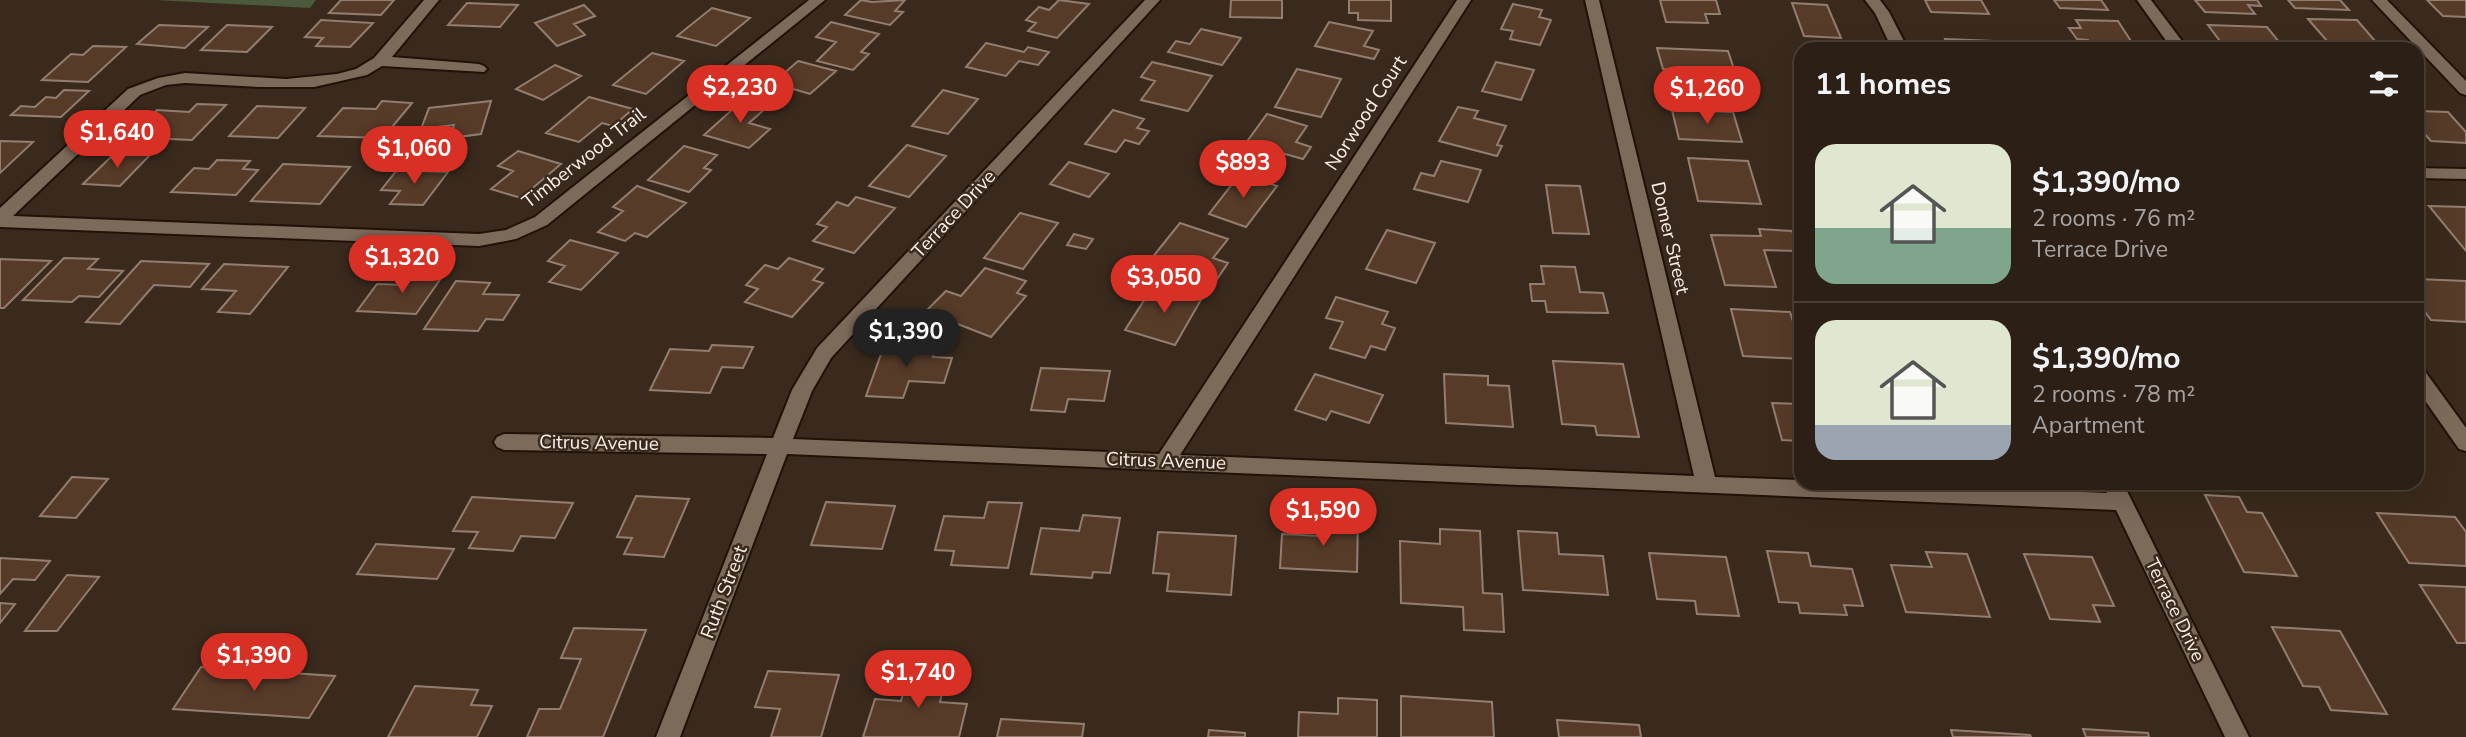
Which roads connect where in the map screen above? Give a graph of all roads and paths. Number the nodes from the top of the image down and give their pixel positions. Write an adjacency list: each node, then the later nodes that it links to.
1 (432, 0): 13 (street, Timberwood Trail)
2 (818, 0): 18 (street, Timberwood Trail)
3 (1153, 0): 22 (street, Terrace Drive)
4 (1464, 0): 23 (street, Norwood Court)
5 (1592, 0): 24 (street, Domer Street)
6 (1872, 0): 9 (street)
7 (2144, 0): 10 (street)
8 (2379, 0): 11 (street)
9 (1897, 42)
10 (2175, 42)
11 (2420, 42)
12 (2424, 47): 15 (street)
13 (380, 61): 14 (street); 18 (street, Timberwood Trail)
14 (478, 69)
15 (2466, 90)
16 (2424, 173): 17 (street)
17 (2466, 174)
18 (0, 219)
19 (2424, 385): 21 (street)
20 (504, 442): 22 (street, Citrus Avenue)
21 (2466, 443)
22 (780, 446): 23 (street, Citrus Avenue); 28 (street, Ruth Street)
23 (1166, 460): 24 (street, Citrus Avenue)
24 (1707, 486): 25 (street, Citrus Avenue)
25 (1794, 487)
26 (1980, 490): 27 (street, Citrus Avenue)
27 (2117, 492): 29 (street, Terrace Drive)
28 (668, 737)
29 (2237, 737)

